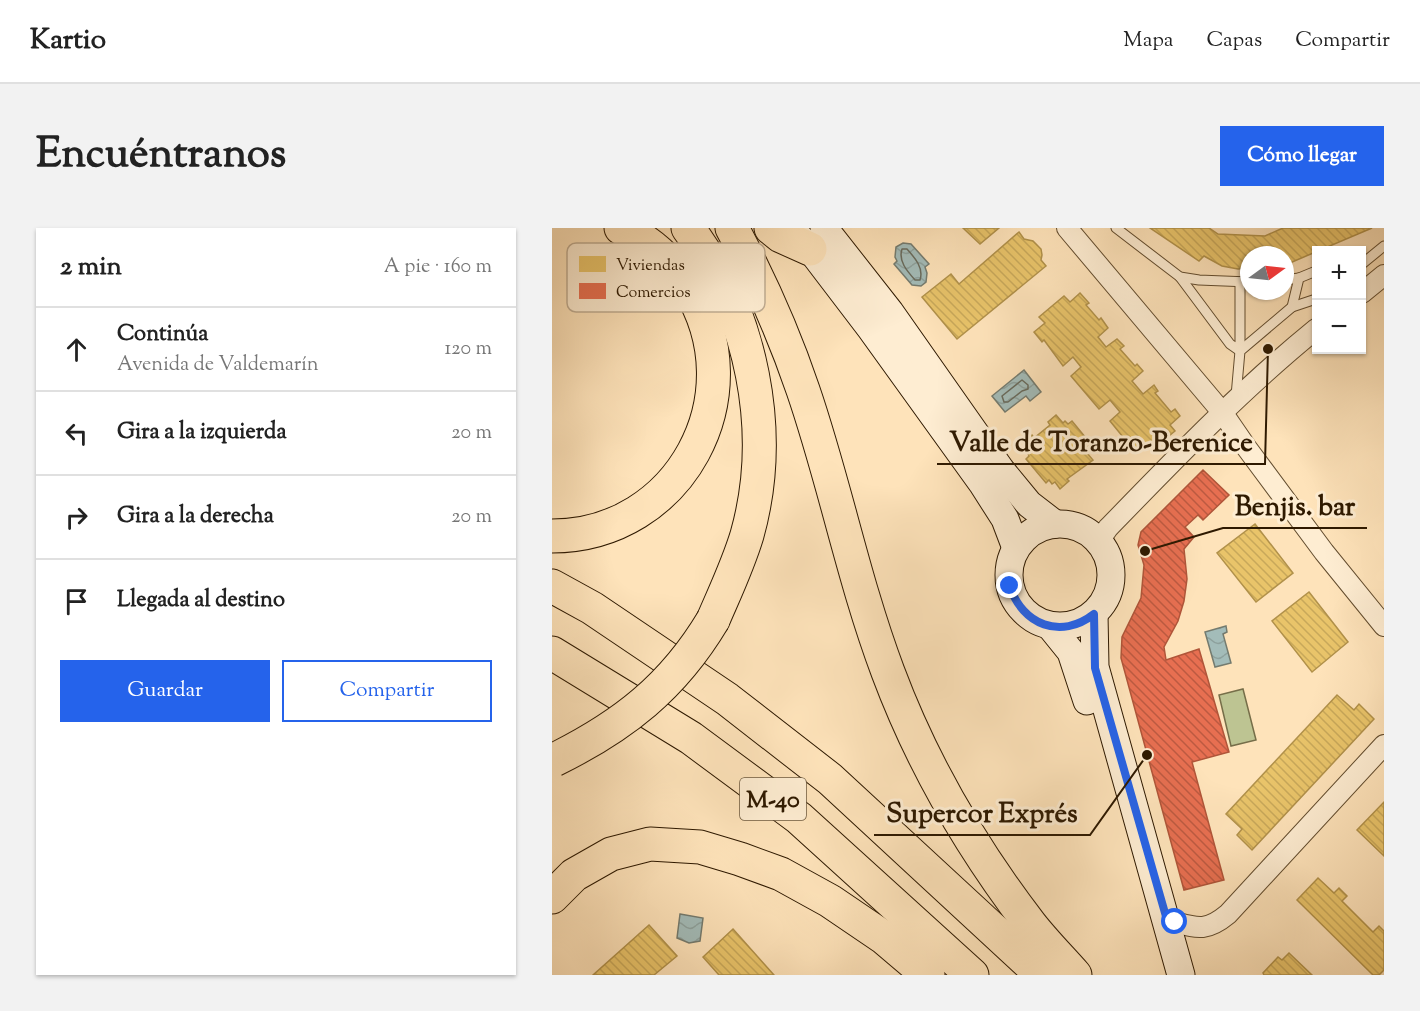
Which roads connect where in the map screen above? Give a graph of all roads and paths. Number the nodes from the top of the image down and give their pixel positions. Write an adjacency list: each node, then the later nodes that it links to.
1 (621, 228): 8 (highway)
2 (688, 228): 9 (highway, bridge)
3 (732, 228): 10 (highway)
4 (771, 228): 7 (highway)
5 (1067, 228): 28 (street)
6 (1116, 228): 15 (lane)
7 (808, 235): 29 (main road); 32 (main road)
8 (648, 243)
9 (698, 243)
10 (739, 243)
11 (1384, 246): 12 (lane)
12 (1366, 261)
13 (1312, 273): 16 (lane)
14 (1384, 275): 19 (street)
15 (1180, 277): 18 (lane); 27 (lane)
16 (1299, 278): 17 (lane); 23 (lane)
17 (1294, 279)
18 (1240, 282)
19 (1366, 290)
20 (765, 295): 45 (highway)
21 (1244, 300): 27 (lane)
22 (1314, 300): 23 (lane)
23 (1292, 307): 27 (lane)
24 (701, 312): 30 (highway)
25 (734, 312): 39 (highway, bridge)
26 (1312, 333): 28 (street)
27 (1240, 351): 28 (lane)
28 (1229, 405): 31 (street); 36 (street)
29 (1055, 524): 31 (main road); 32 (main road)
30 (552, 536)
31 (1099, 541): 34 (main road)
32 (1016, 548): 35 (main road)
33 (552, 586): 44 (highway, M-40)
34 (1094, 614): 35 (main road); 41 (main road)
35 (1050, 626): 46 (main road)
36 (1384, 626)
37 (552, 653): 43 (highway, M-40)
38 (1384, 745): 41 (street)
39 (553, 760)
40 (552, 897): 42 (highway)
41 (1167, 920): 47 (main road)
42 (928, 975)
43 (972, 975)
44 (1042, 975)
45 (1076, 975)
46 (1163, 975)
47 (1181, 975)

